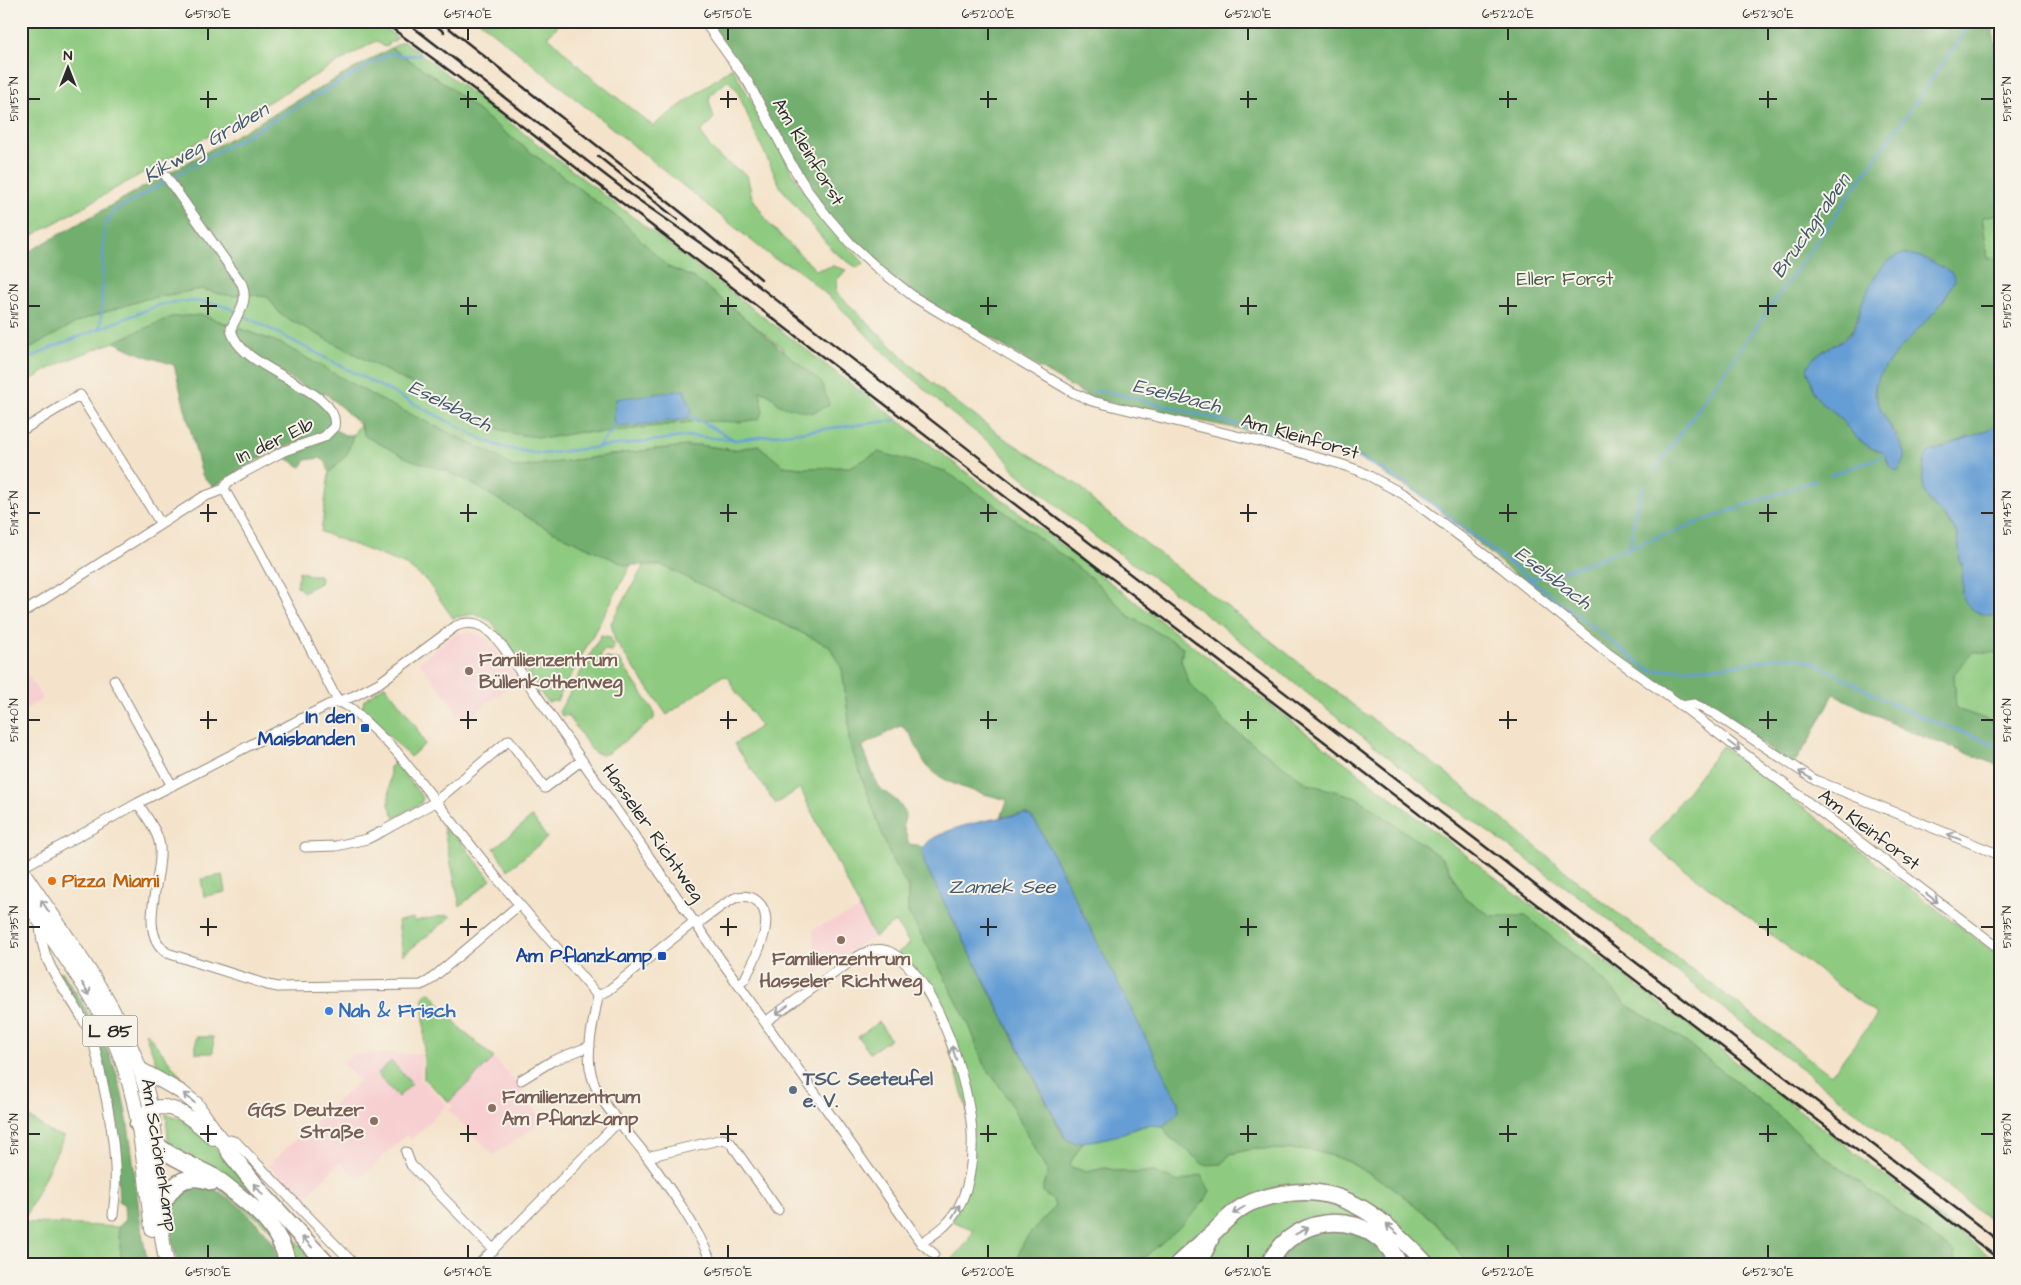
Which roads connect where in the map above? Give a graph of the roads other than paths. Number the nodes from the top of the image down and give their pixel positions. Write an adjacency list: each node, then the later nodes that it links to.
1 (704, 21): 9 (street, Am Kleinforst)
2 (166, 177): 4 (street, In der Elb)
3 (21, 431): 5 (street)
4 (224, 489): 5 (street, In der Elb); 8 (street)
5 (161, 524): 6 (street, In der Elb)
6 (21, 614)
7 (114, 680): 13 (street)
8 (339, 701): 12 (street, Hasseler Richtweg); 13 (street); 14 (street)
9 (1682, 706): 10 (street, Am Kleinforst); 11 (street, Am Kleinforst)
10 (1729, 724): 11 (street); 17 (street, Am Kleinforst, one-way to 10)
11 (1719, 735): 24 (street, Am Kleinforst, one-way to 24)
12 (582, 760): 14 (street, Hasseler Richtweg); 22 (street, Hasseler Richtweg)
13 (172, 786): 15 (street)
14 (435, 802): 16 (street); 20 (street)
15 (138, 803): 18 (street); 20 (street)
16 (305, 847)
17 (2000, 856)
18 (21, 868): 23 (main road, L 85, one-way to 18)
19 (21, 892): 21 (main road, L 85)
20 (519, 905): 27 (street)
21 (40, 921): 23 (main road, L 85); 25 (street)
22 (696, 923): 26 (street, Hasseler Richtweg); 26 (street, Hasseler Richtweg); 27 (street)
23 (64, 946): 25 (street); 30 (main road, L 85); 34 (main road, Am Schönenkamp / L 85, one-way to 34)
24 (2000, 950)
25 (45, 956): 43 (street)
26 (739, 984): 28 (street, Hasseler Richtweg)
27 (598, 996): 29 (street)
28 (765, 1022): 45 (street, Hasseler Richtweg); 45 (street, one-way to 28)
29 (590, 1046): 31 (street); 33 (street)
30 (140, 1069): 32 (main road, Am Schönenkamp / L 85); 35 (main road, one-way to 30)
31 (521, 1080)
32 (151, 1110): 34 (main road); 35 (main road); 36 (main road, Am Schönenkamp / L 85)
33 (619, 1121): 39 (street); 46 (street)
34 (138, 1124): 36 (highway); 48 (main road, Am Schönenkamp / L 85)
35 (214, 1135): 37 (main road)
36 (156, 1146): 40 (highway); 41 (main road, Am Schönenkamp / L 85)
37 (233, 1148): 51 (highway, one-way to 37); 52 (street)
38 (406, 1152): 46 (street)
39 (647, 1157): 42 (street); 54 (street)
40 (231, 1190): 41 (highway); 50 (highway)
41 (159, 1210): 49 (main road, Am Schönenkamp / L 85)
42 (778, 1210)
43 (113, 1215)
44 (1216, 1229): 55 (highway); 56 (highway); 59 (highway, one-way to 44)
45 (921, 1243): 47 (street, Hasseler Richtweg)
46 (494, 1250): 53 (street)
47 (934, 1254)
48 (158, 1264)
49 (167, 1264)
50 (288, 1264)
51 (327, 1264)
52 (354, 1264)
53 (479, 1264)
54 (712, 1264)
55 (1178, 1264)
56 (1198, 1264)
57 (1269, 1264): 58 (highway, one-way to 58)
58 (1399, 1264)
59 (1426, 1264)

